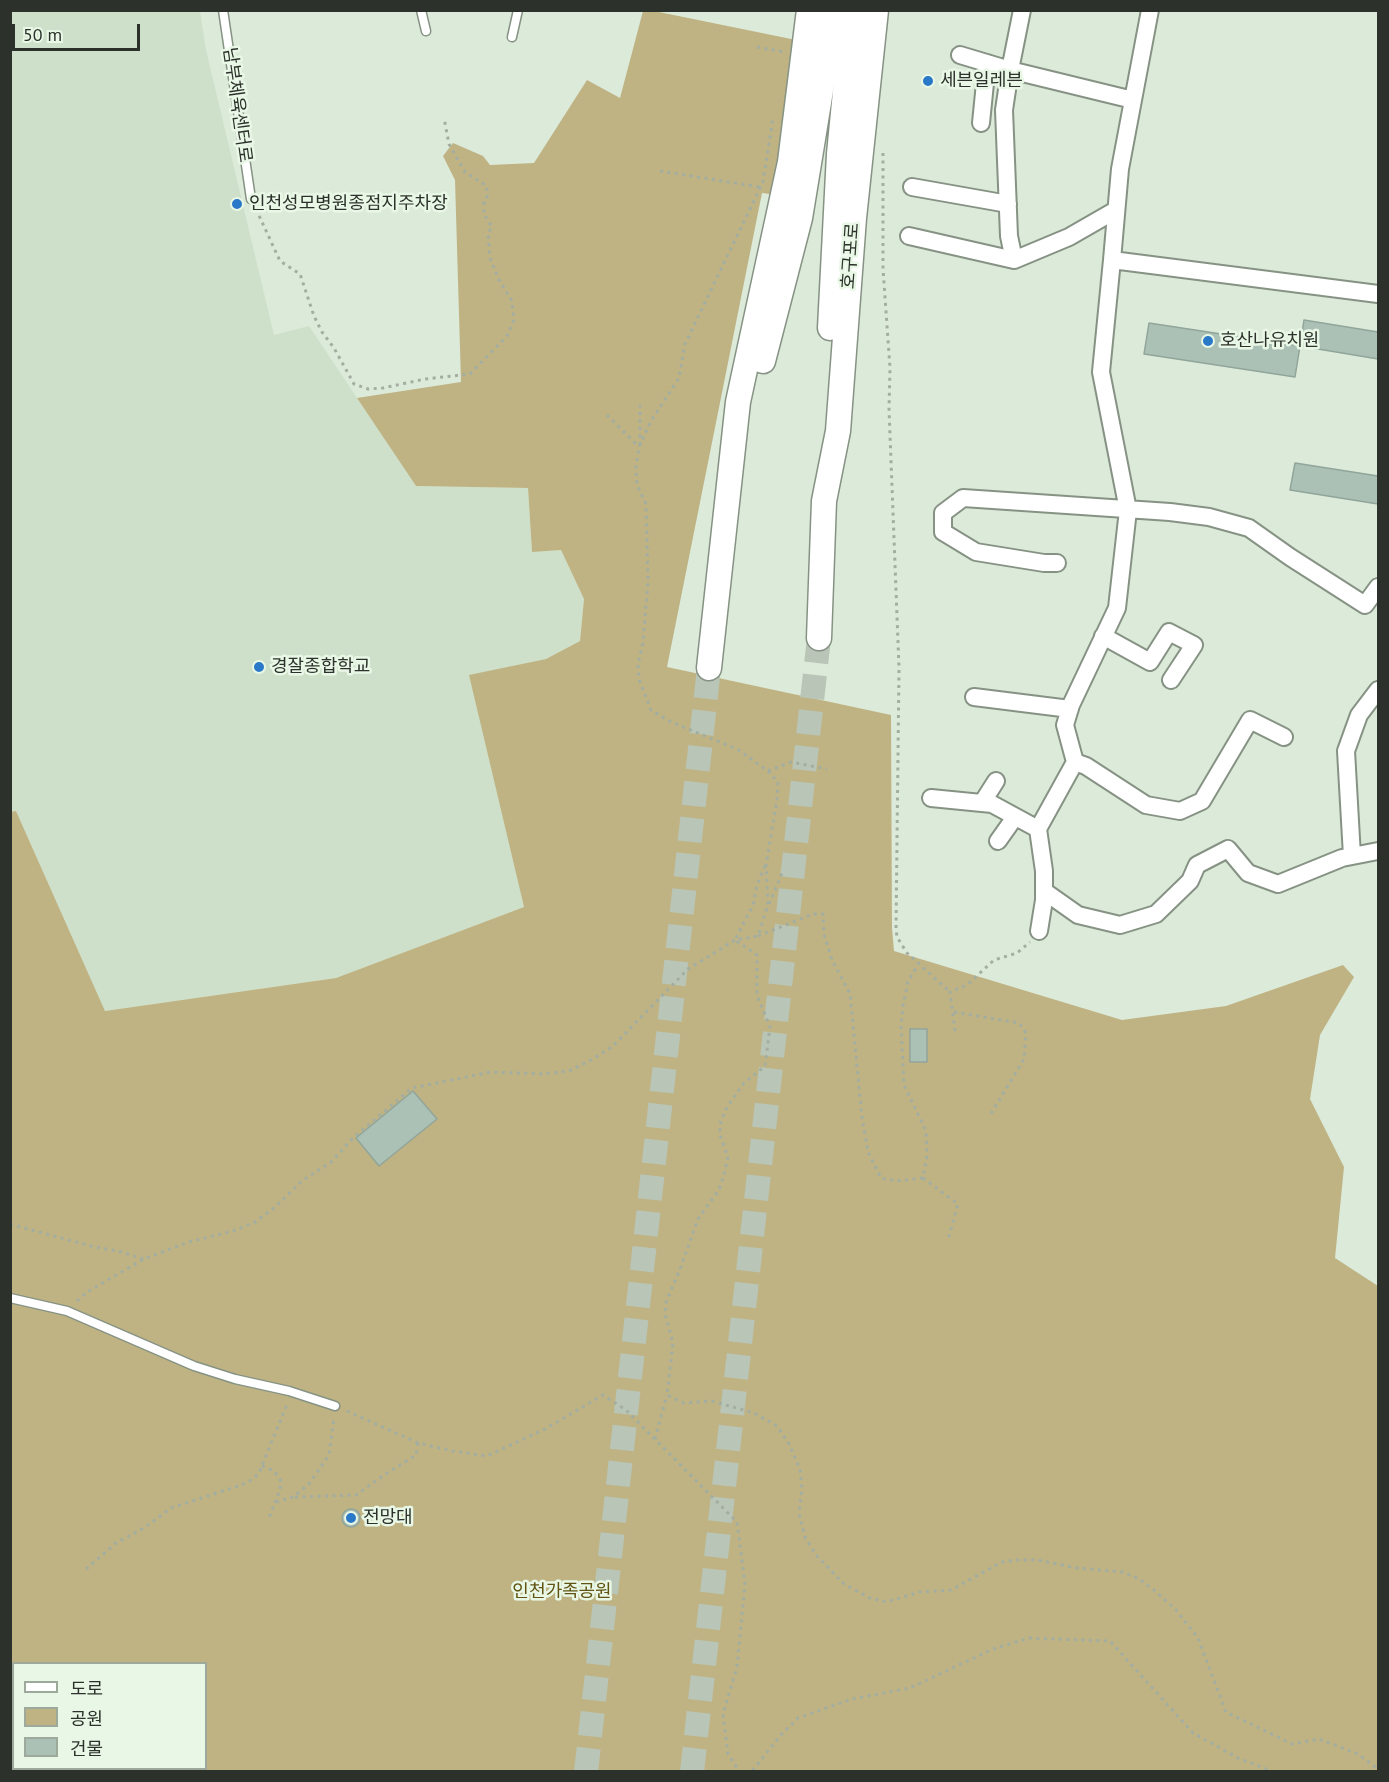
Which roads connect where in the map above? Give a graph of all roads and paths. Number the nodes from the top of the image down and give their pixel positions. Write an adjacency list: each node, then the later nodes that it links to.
1 (223, 10): 23 (lane, 남부체육센터로)
2 (421, 10): 10 (lane)
3 (518, 10): 11 (lane)
4 (809, 10): 33 (main road)
5 (830, 10): 33 (main road)
6 (854, 10): 34 (main road, 호구포로)
7 (876, 10): 34 (main road, 호구포로)
8 (1022, 10): 16 (street)
9 (1150, 10): 17 (street)
10 (426, 31)
11 (512, 37)
12 (757, 47): 13 (path)
13 (784, 52)
14 (960, 55): 15 (street)
15 (987, 63): 16 (street); 19 (street)
16 (1010, 70): 17 (street); 24 (street)
17 (1133, 100): 25 (street)
18 (444, 118): 23 (path)
19 (981, 123)
20 (883, 145): 64 (path)
21 (660, 171): 32 (path)
22 (912, 187): 24 (street)
23 (251, 199)
24 (1008, 204): 27 (street)
25 (1116, 210): 27 (street); 28 (street)
26 (909, 236): 27 (street)
27 (1014, 260)
28 (1112, 260): 29 (street); 35 (street)
29 (1378, 294)
30 (640, 405): 32 (path)
31 (608, 415): 32 (path)
32 (639, 447): 48 (path)
33 (729, 493): 40 (main road)
34 (824, 501): 39 (main road, 호구포로)
35 (1128, 510): 36 (street); 37 (street); 38 (street)
36 (1057, 563)
37 (1378, 587)
38 (1103, 636): 41 (street); 44 (street)
39 (819, 638)
40 (709, 668)
41 (1171, 680)
42 (1378, 690): 56 (street)
43 (974, 697): 44 (street)
44 (1070, 709): 46 (street)
45 (1284, 737): 46 (street)
46 (1075, 762): 53 (street)
47 (827, 769): 48 (path)
48 (768, 771): 57 (path)
49 (996, 781): 51 (street)
50 (931, 798): 51 (street)
51 (982, 803): 52 (street)
52 (1015, 817): 53 (street); 54 (street)
53 (1038, 829): 59 (street)
54 (998, 841)
55 (1378, 851): 56 (street)
56 (1352, 856): 59 (street)
57 (766, 865): 60 (path); 63 (path)
58 (782, 873): 60 (path)
59 (1044, 891): 61 (street)
60 (768, 906): 62 (path)
61 (1039, 931): 65 (path)
62 (758, 936): 63 (path); 69 (path)
63 (735, 940): 72 (path); 76 (path)
64 (919, 965): 65 (path); 69 (path)
65 (950, 992): 66 (path)
66 (954, 1012): 67 (path); 68 (path)
67 (955, 1031)
68 (989, 1117)
69 (923, 1178): 71 (path)
70 (10, 1224): 72 (path)
71 (948, 1240)
72 (144, 1259): 74 (path)
73 (10, 1298): 74 (lane)
74 (67, 1311): 75 (lane)
75 (289, 1391): 77 (lane); 80 (path)
76 (667, 1395): 78 (path); 85 (path)
77 (335, 1406): 79 (path); 81 (path)
78 (655, 1439): 79 (path); 86 (path)
79 (418, 1443): 81 (path)
80 (262, 1466): 82 (path); 84 (path)
81 (293, 1497): 82 (path)
82 (276, 1502): 83 (path)
83 (269, 1518)
84 (86, 1569)
85 (1378, 1769)
86 (740, 1772)
87 (745, 1772): 88 (path)
88 (1274, 1772)

